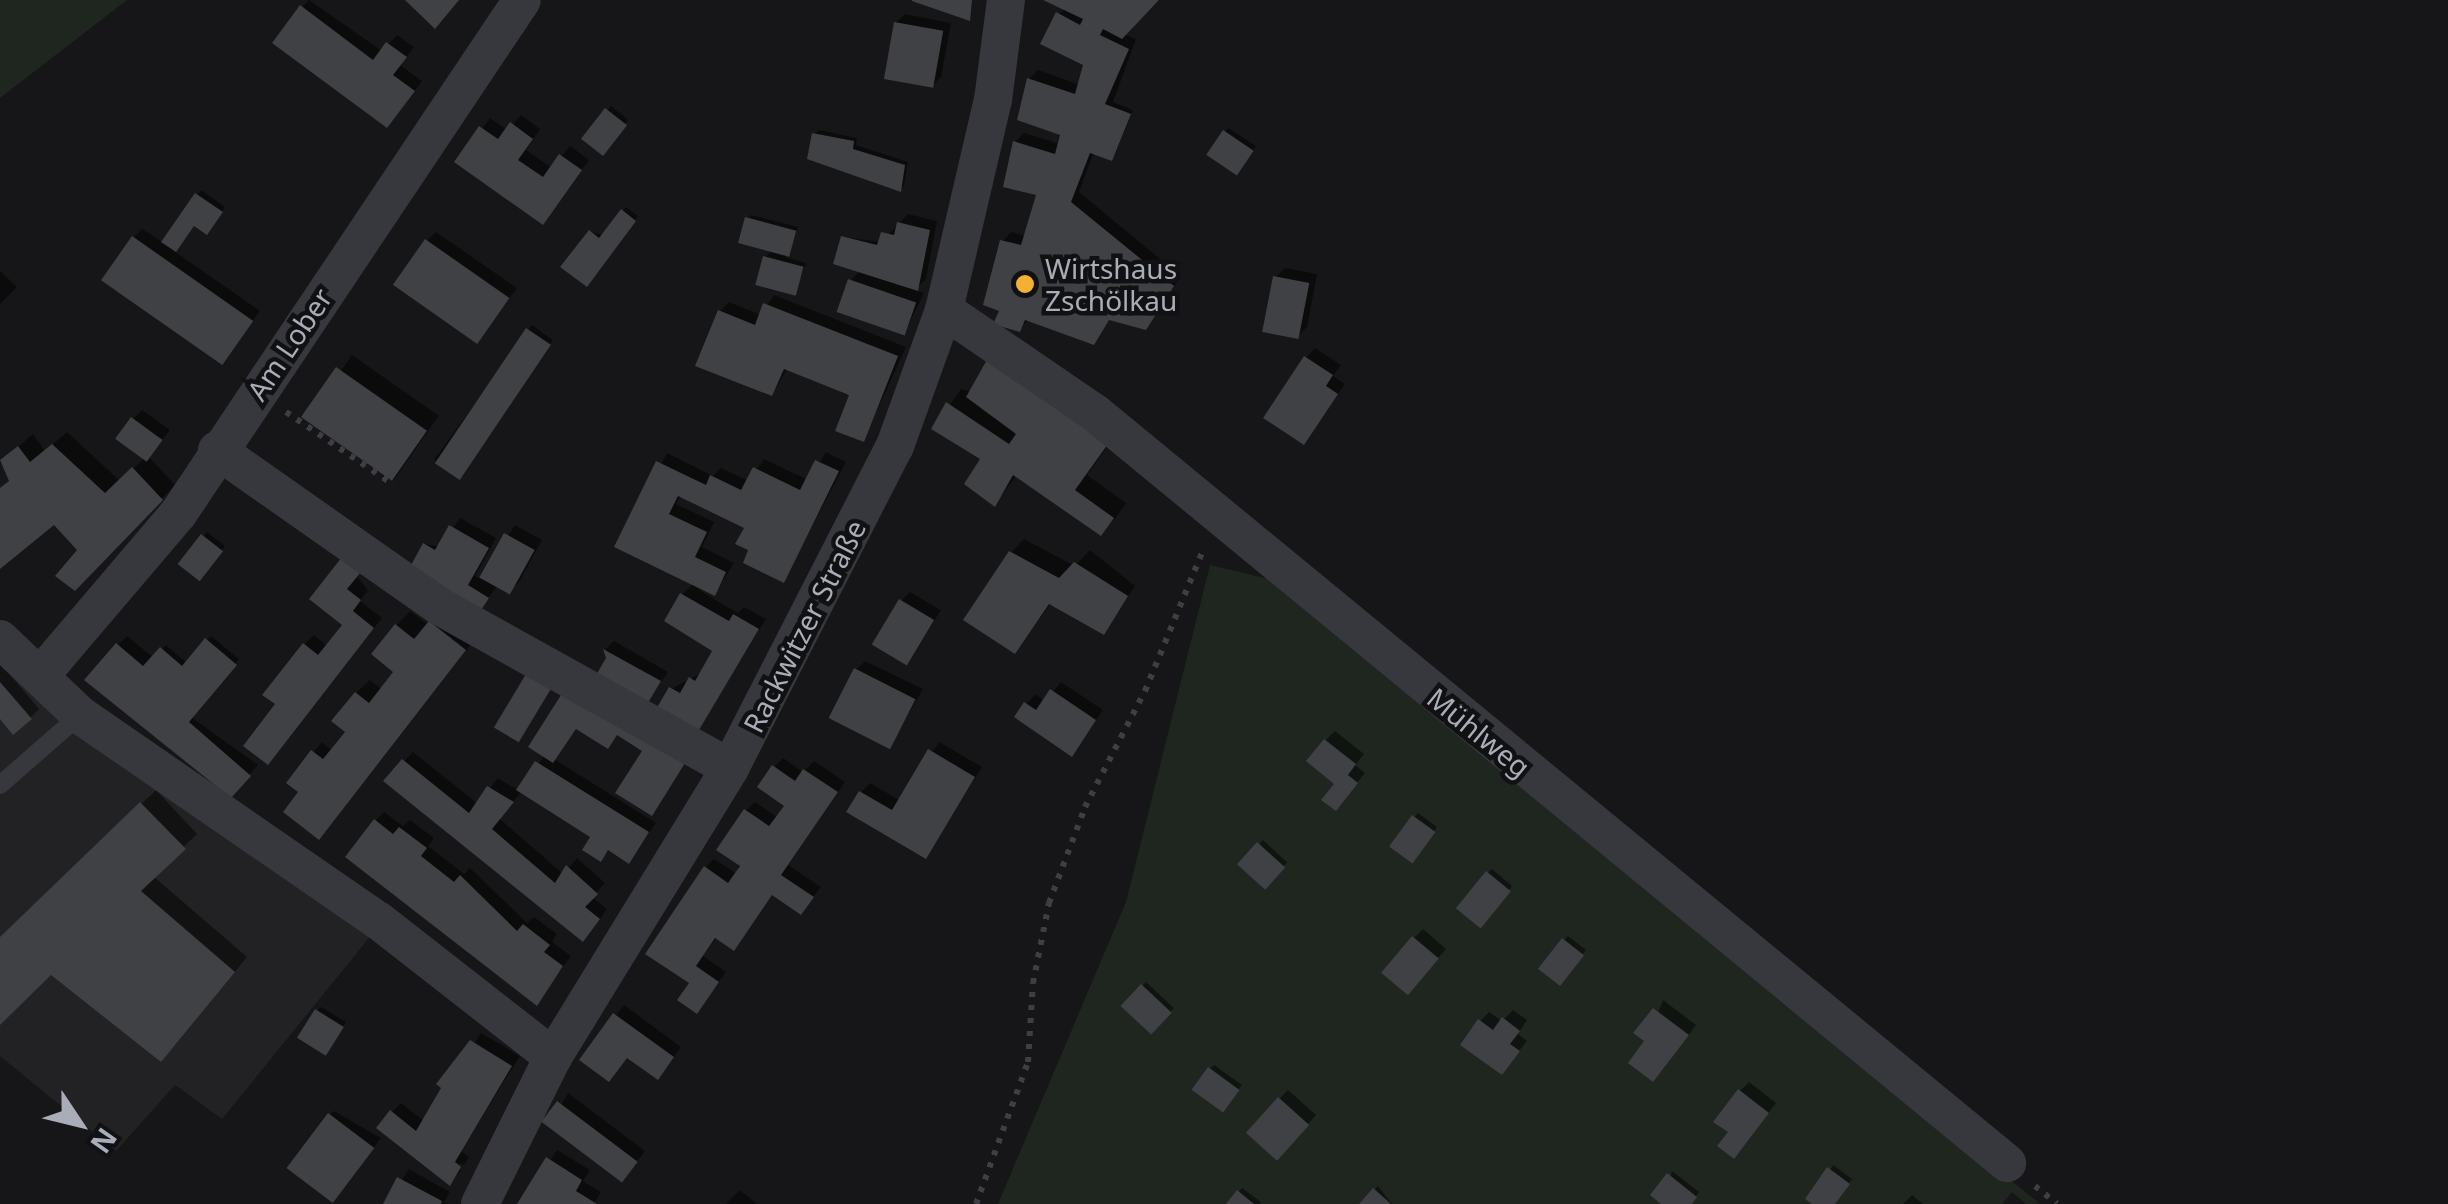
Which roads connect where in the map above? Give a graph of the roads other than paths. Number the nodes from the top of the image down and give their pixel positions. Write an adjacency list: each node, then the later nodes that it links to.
1 (522, 0): 4 (street, Am Lober)
2 (1006, 0): 3 (street, Rackwitzer Straße)
3 (944, 310): 8 (street, Rackwitzer Straße); 11 (street, Mühlweg)
4 (217, 450): 6 (street, Am Lober); 8 (street)
5 (0, 639): 6 (street)
6 (40, 676): 7 (street)
7 (80, 714): 9 (lane); 10 (street)
8 (730, 768): 10 (street, Rackwitzer Straße)
9 (0, 785)
10 (553, 1057): 12 (street, Rackwitzer Straße)
11 (2006, 1163)
12 (480, 1204)

